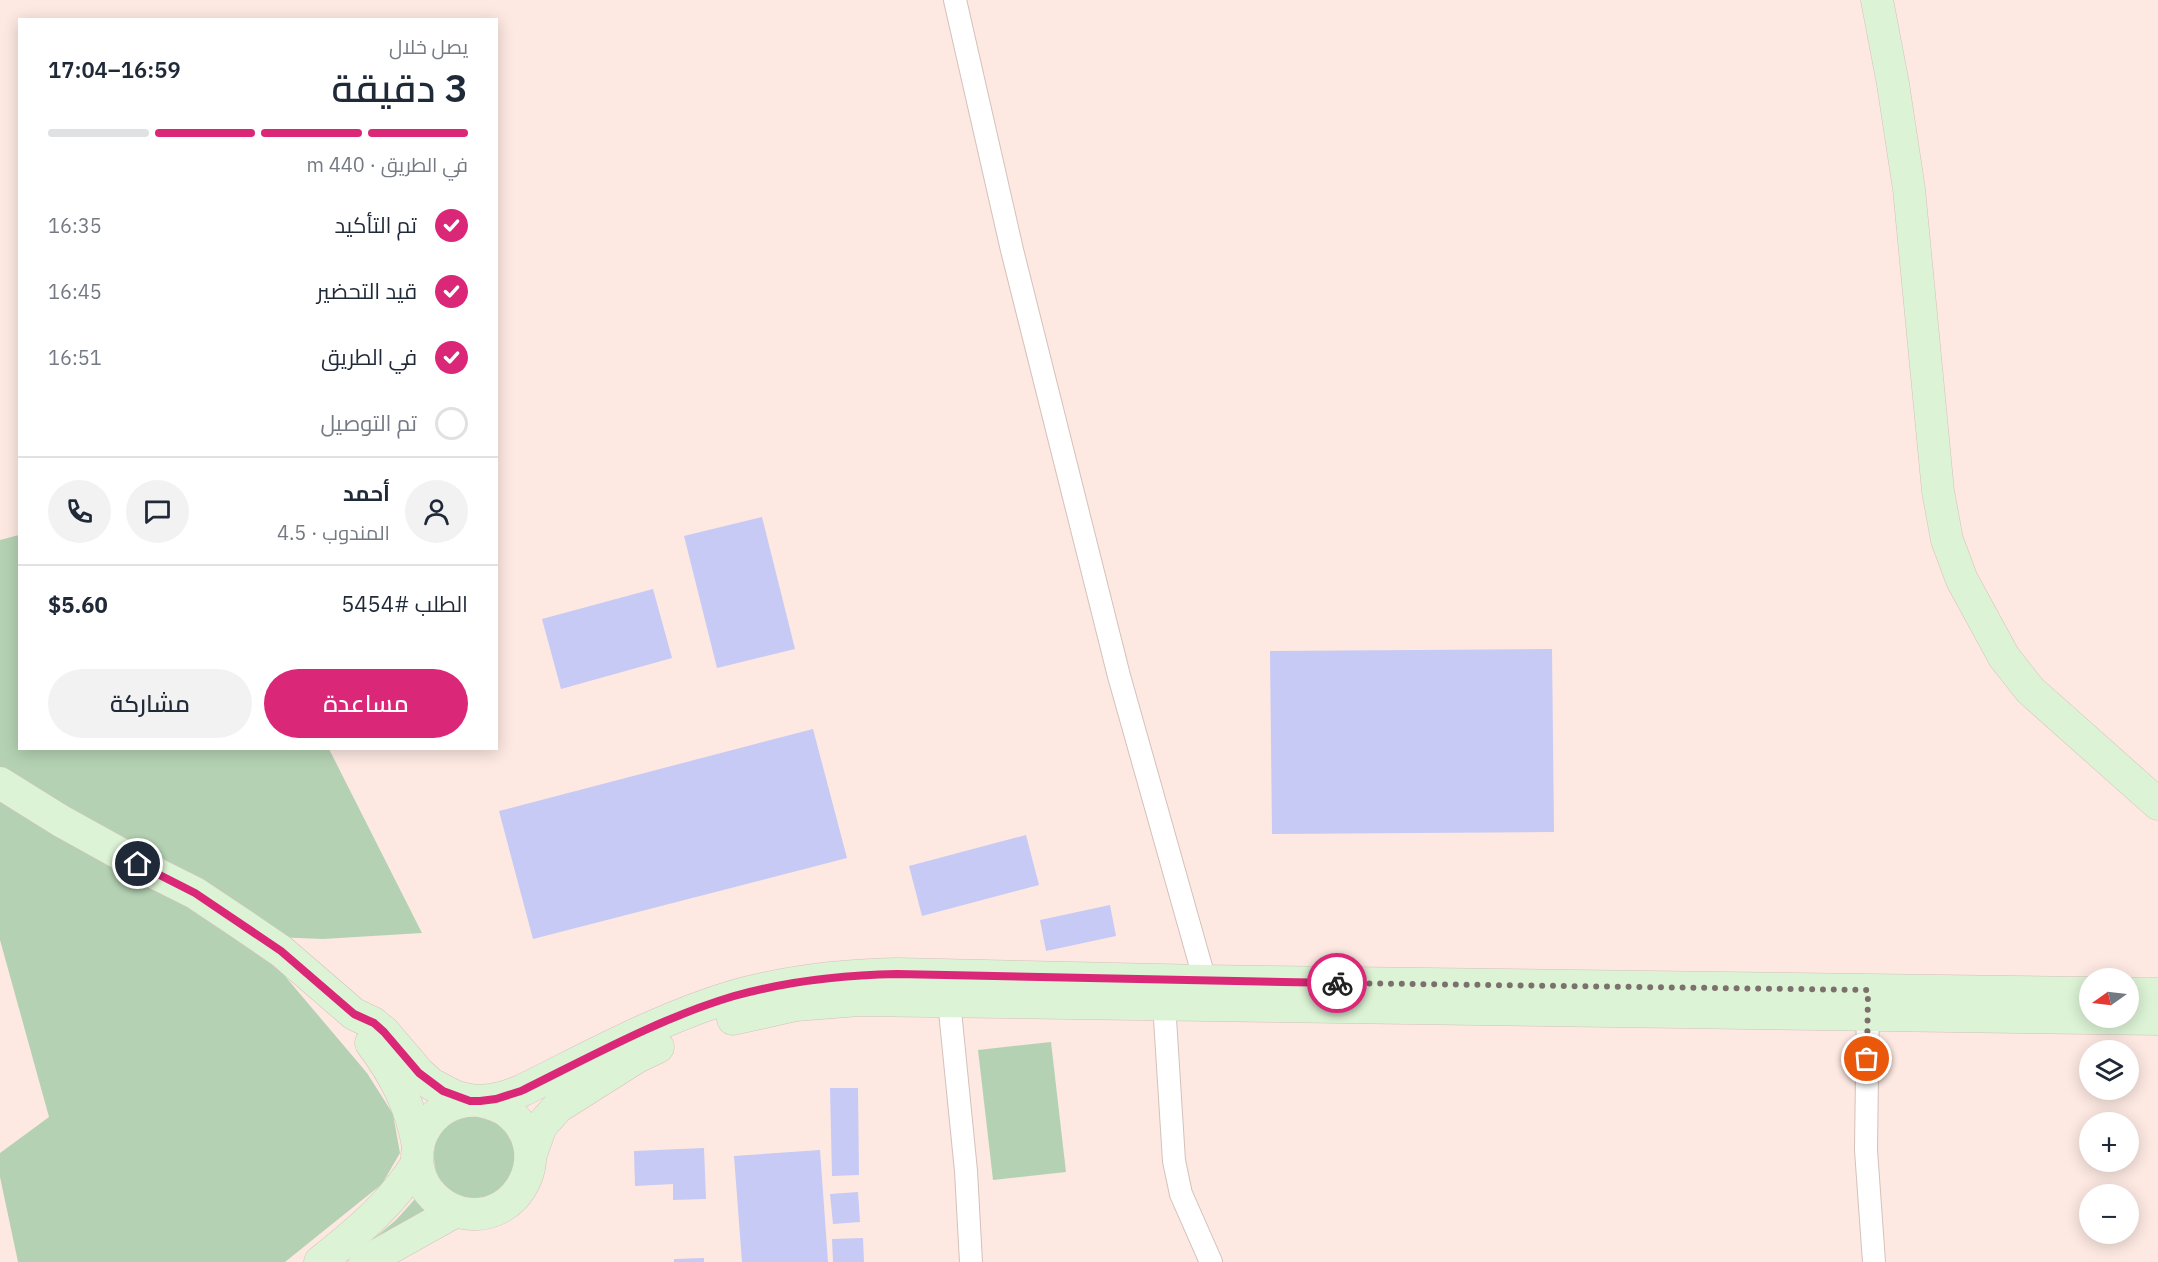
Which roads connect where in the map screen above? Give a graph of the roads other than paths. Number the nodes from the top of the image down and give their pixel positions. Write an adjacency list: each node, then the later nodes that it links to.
1 (955, 0): 5 (street)
2 (1877, 0): 4 (street)
3 (0, 783): 12 (street)
4 (2158, 804)
5 (1205, 981): 10 (street); 14 (street)
6 (2079, 993): 10 (street)
7 (2139, 994): 8 (street)
8 (2158, 994)
9 (949, 1001): 11 (street); 16 (street); 20 (street)
10 (1868, 1002): 11 (street); 13 (street); 22 (street)
11 (1164, 1004): 21 (street)
12 (354, 1014): 14 (street); 15 (street)
13 (2158, 1019)
14 (475, 1101): 15 (street); 16 (street)
15 (418, 1154): 17 (street); 18 (street)
16 (531, 1154): 17 (street)
17 (456, 1211): 19 (street)
18 (320, 1262)
19 (365, 1262)
20 (971, 1262)
21 (1211, 1262)
22 (1874, 1262)

